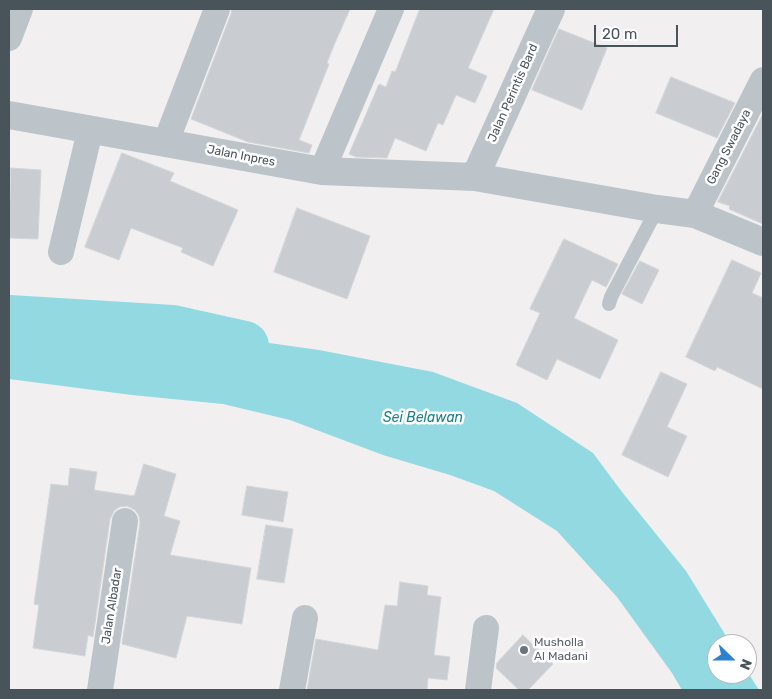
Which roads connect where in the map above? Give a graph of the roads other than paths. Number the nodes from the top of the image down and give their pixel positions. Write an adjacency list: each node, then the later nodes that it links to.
1 (20, 9): 5 (street)
2 (217, 9): 9 (street)
3 (391, 9): 10 (street)
4 (551, 9): 11 (street, Jalan Perintis Bard)
5 (9, 38)
6 (763, 80): 13 (street, Gang Swadaya)
7 (9, 115): 8 (street, Jalan Inpres)
8 (90, 131): 9 (street, Jalan Inpres); 15 (street)
9 (166, 142): 10 (street, Jalan Inpres)
10 (322, 171): 11 (street, Jalan Inpres)
11 (475, 177): 12 (street, Jalan Inpres)
12 (657, 209): 13 (street, Jalan Inpres); 16 (lane)
13 (695, 214): 14 (street, Jalan Inpres)
14 (763, 242)
15 (61, 252)
16 (609, 304)
17 (125, 521): 20 (street, Jalan Albadar)
18 (304, 618): 21 (street)
19 (486, 628): 22 (street)
20 (100, 690)
21 (292, 690)
22 (478, 690)

